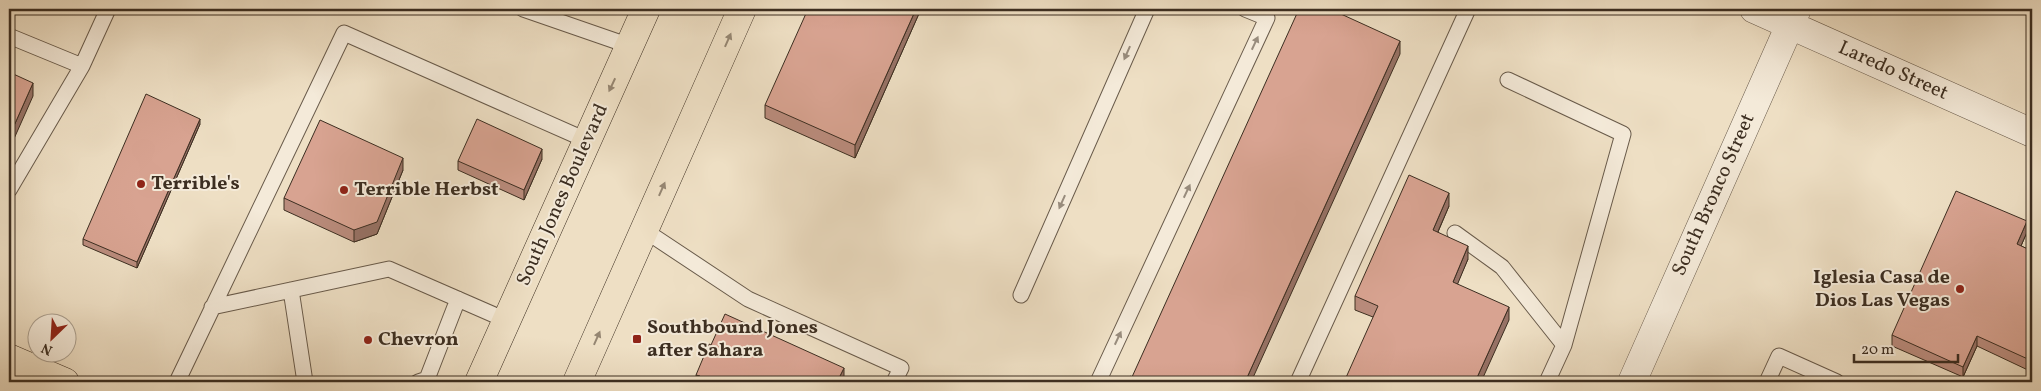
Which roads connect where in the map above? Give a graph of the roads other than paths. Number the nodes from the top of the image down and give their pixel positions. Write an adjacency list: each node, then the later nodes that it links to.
1 (108, 9): 12 (lane)
2 (523, 9): 11 (lane)
3 (646, 9): 11 (main road, South Jones Boulevard)
4 (742, 9): 17 (main road, one-way to 4)
5 (1147, 9): 20 (lane, one-way to 20)
6 (1245, 9): 33 (lane, one-way to 6)
7 (1468, 9): 34 (lane)
8 (1754, 9): 9 (street, Laredo Street)
9 (1794, 17): 14 (street, Laredo Street); 36 (street, South Bronco Street)
10 (9, 36): 12 (lane)
11 (630, 46): 15 (main road, South Jones Boulevard, one-way to 15)
12 (82, 66): 16 (lane)
13 (1508, 80): 24 (lane)
14 (2032, 133)
15 (586, 140): 22 (lane); 23 (main road, South Jones Boulevard)
16 (9, 190)
17 (644, 230): 31 (main road, one-way to 17); 32 (lane)
18 (1455, 233): 24 (lane)
19 (291, 290): 21 (lane); 22 (lane); 28 (lane)
20 (1021, 295)
21 (458, 299): 23 (lane); 29 (lane)
22 (212, 307): 27 (lane)
23 (508, 321): 30 (main road, South Jones Boulevard)
24 (1564, 345): 35 (lane)
25 (9, 358): 26 (main road)
26 (65, 382)
27 (176, 382)
28 (305, 382)
29 (418, 382)
30 (480, 382)
31 (577, 382)
32 (894, 382)
33 (1098, 382)
34 (1298, 382)
35 (1547, 382)
36 (1632, 382)
37 (1767, 382): 38 (lane)
38 (1837, 382)

